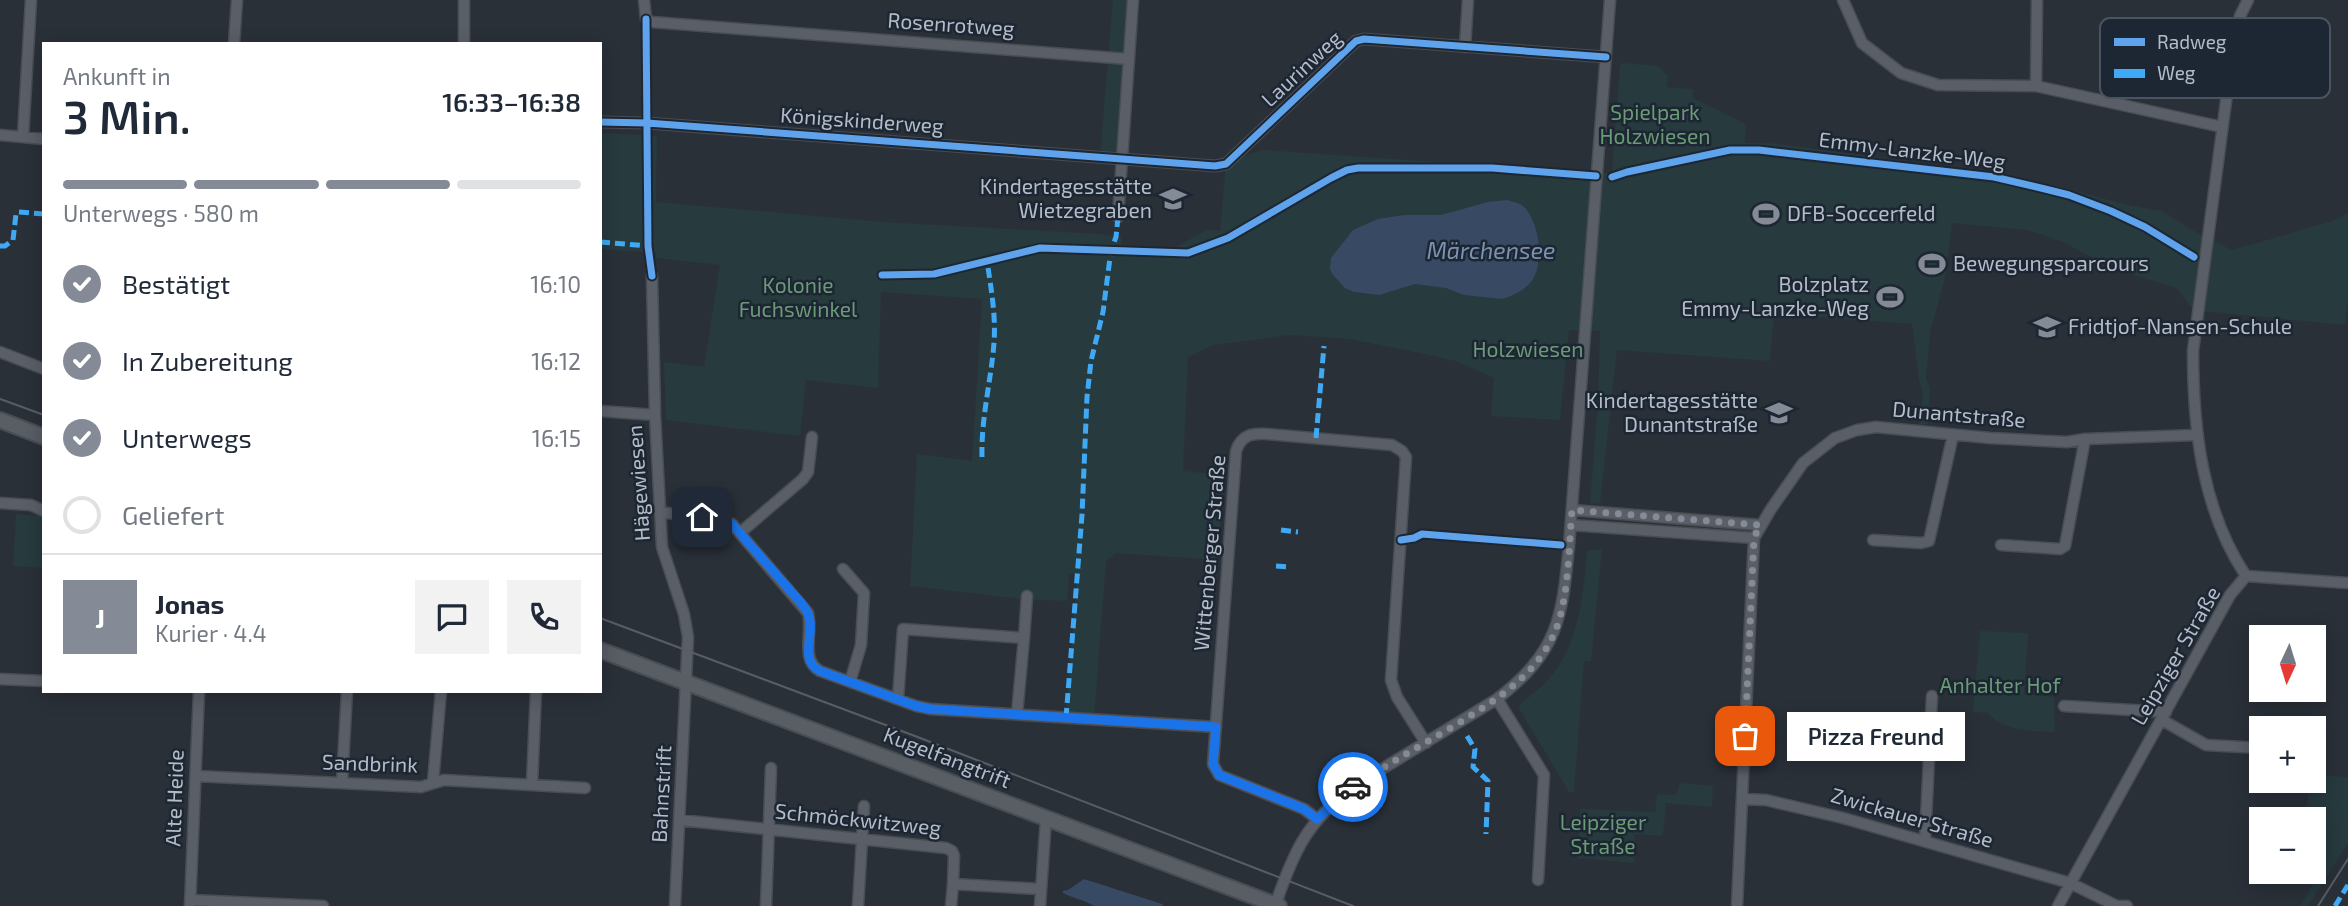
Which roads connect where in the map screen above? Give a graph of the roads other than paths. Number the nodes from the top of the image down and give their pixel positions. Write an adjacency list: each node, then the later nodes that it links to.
1 (31, 0): 22 (street)
2 (237, 0): 12 (street)
3 (464, 0): 13 (street)
4 (644, 0): 16 (street, Rosenrotweg)
5 (1133, 0): 16 (street)
6 (1468, 0): 14 (street)
7 (1610, 0): 15 (street)
8 (1843, 0): 17 (street)
9 (2037, 0): 17 (street)
10 (2248, 0): 11 (street, Leipziger Straße)
11 (2240, 18)
12 (234, 42)
13 (464, 42)
14 (1465, 47): 15 (street, Laurinweg); 24 (street, Laurinweg)
15 (1606, 57): 38 (street)
16 (1128, 59): 24 (street)
17 (2036, 86): 20 (street)
18 (2226, 98): 20 (street, Leipziger Straße)
19 (602, 122): 24 (street, Königskinderweg)
20 (2222, 127): 33 (street, Leipziger Straße)
21 (0, 135): 22 (street)
22 (23, 137): 23 (street)
23 (42, 139)
24 (1122, 159): 25 (street)
25 (1118, 217)
26 (652, 276): 30 (street)
27 (0, 352): 28 (street)
28 (42, 368)
29 (602, 411): 30 (street, Hägewiesen)
30 (655, 415): 40 (street, Hägewiesen)
31 (0, 420): 34 (street)
32 (1953, 435): 36 (street, Dunantstraße); 42 (street, Dunantstraße); 45 (street)
33 (2196, 435): 36 (street, Dunantstraße); 48 (street, Leipziger Straße)
34 (42, 436)
35 (812, 438): 43 (street)
36 (2085, 439): 46 (street)
37 (0, 503): 39 (street)
38 (1572, 510): 41 (street); 42 (street)
39 (42, 511)
40 (660, 512): 43 (street); 56 (street, Hägewiesen)
41 (1571, 525): 44 (street); 63 (street)
42 (1760, 525): 44 (street, Dunantstraße)
43 (741, 532): 55 (street)
44 (1754, 538): 76 (street)
45 (1874, 540)
46 (2001, 545)
47 (843, 569): 55 (street)
48 (2246, 576): 49 (street); 66 (street, Leipziger Straße)
49 (2348, 583)
50 (1027, 596): 51 (street)
51 (1024, 638): 62 (street); 65 (street)
52 (602, 651): 56 (street, Kugelfangtrift)
53 (0, 679): 54 (street)
54 (42, 681)
55 (850, 682): 62 (street)
56 (685, 683): 78 (street, Kugelfangtrift); 80 (street, Bahnstrift)
57 (199, 693): 71 (street, Alte Heide)
58 (347, 693): 72 (street)
59 (440, 693): 73 (street)
60 (536, 693): 74 (street)
61 (1932, 696): 83 (street)
62 (898, 699): 65 (street)
63 (1497, 699): 68 (street); 84 (street)
64 (2064, 706): 66 (street)
65 (1017, 714): 67 (street)
66 (2164, 716): 69 (street); 85 (street, Leipziger Straße)
67 (1216, 727): 68 (street, Wittenberger Straße); 79 (street, Wittenberger Straße)
68 (1426, 743): 79 (street)
69 (2249, 747)
70 (771, 768): 81 (street)
71 (196, 776): 72 (street, Sandbrink); 88 (street, Alte Heide)
72 (342, 782): 73 (street, Sandbrink)
73 (433, 782): 74 (street, Sandbrink)
74 (533, 784): 75 (street, Sandbrink)
75 (585, 788)
76 (1742, 800): 83 (street, Zwickauer Straße); 96 (street)
77 (864, 806): 82 (street)
78 (1046, 818): 87 (street); 95 (street, Kugelfangtrift)
79 (1317, 819): 95 (street)
80 (680, 820): 81 (street, Schmöckwitzweg); 90 (street, Bahnstrift)
81 (769, 830): 82 (street, Schmöckwitzweg); 91 (street)
82 (862, 840): 86 (street, Schmöckwitzweg); 92 (street)
83 (1925, 841): 85 (street, Zwickauer Straße)
84 (1538, 880)
85 (2070, 883): 97 (street, Leipziger Straße); 98 (street, Zwickauer Straße)
86 (953, 884): 87 (street); 93 (street)
87 (1040, 890): 94 (street)
88 (190, 903): 89 (street)
89 (323, 906)
90 (675, 906)
91 (766, 906)
92 (858, 906)
93 (951, 906)
94 (1040, 906)
95 (1277, 906)
96 (1737, 906)
97 (2058, 906)
98 (2127, 906)

